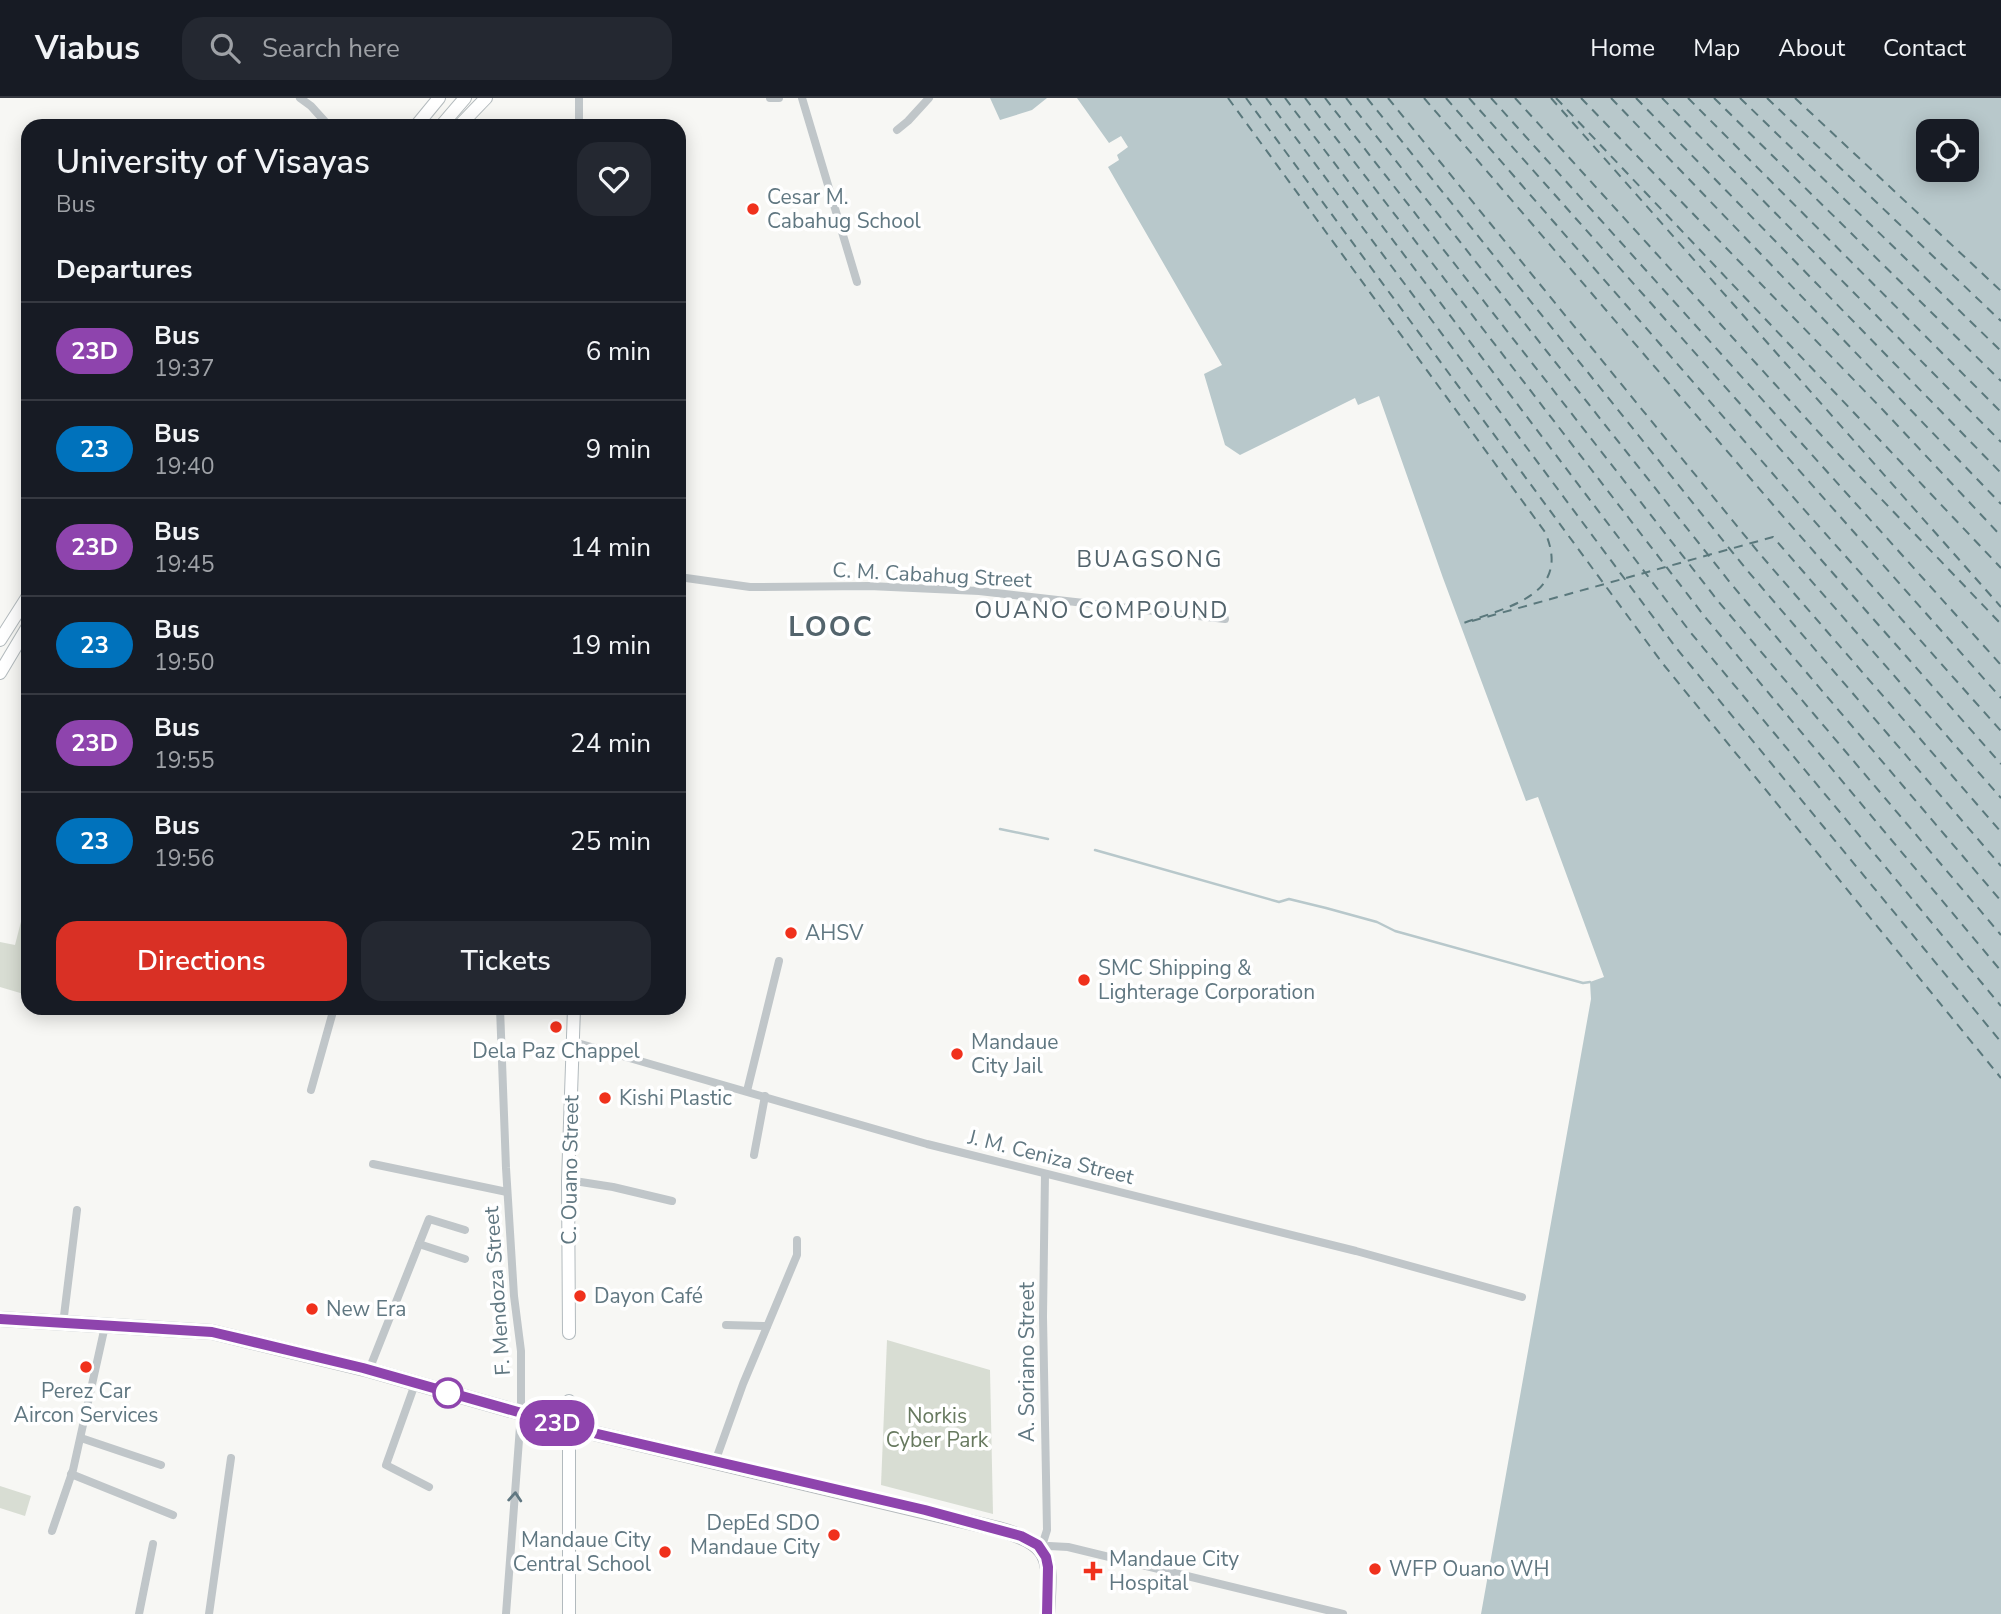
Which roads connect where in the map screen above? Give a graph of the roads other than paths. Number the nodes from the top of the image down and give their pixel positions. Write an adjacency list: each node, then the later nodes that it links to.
1 (300, 98): 10 (street)
2 (439, 98): 11 (street)
3 (465, 98): 12 (street)
4 (486, 98): 13 (street)
5 (579, 98): 14 (street)
6 (770, 98): 7 (street)
7 (779, 98)
8 (802, 98): 16 (street)
9 (929, 98): 15 (street)
10 (322, 119)
11 (422, 119)
12 (446, 119)
13 (466, 119)
14 (579, 119)
15 (897, 130)
16 (857, 282)
17 (686, 578): 19 (street, C. M. Cabahug Street)
18 (21, 607): 21 (street)
19 (1225, 619)
20 (21, 638): 22 (street)
21 (0, 640)
22 (0, 673)
23 (779, 961): 29 (street)
24 (332, 1015): 28 (street)
25 (500, 1015): 35 (street, F. Mendoza Street)
26 (574, 1015): 27 (street, C. Ouano Street)
27 (574, 1042): 29 (street, J. M. Ceniza Street); 34 (street, C. Ouano Street)
28 (311, 1090)
29 (747, 1091): 30 (street, J. M. Ceniza Street)
30 (765, 1096): 31 (street); 33 (street, J. M. Ceniza Street)
31 (754, 1155)
32 (373, 1164): 35 (street)
33 (1045, 1174): 42 (street, J. M. Ceniza Street); 63 (street, A. Soriano Street)
34 (568, 1180): 36 (street); 48 (street, C. Ouano Street)
35 (507, 1192): 52 (street, F. Mendoza Street)
36 (672, 1201)
37 (77, 1210): 44 (street)
38 (466, 1230): 40 (street)
39 (797, 1240): 47 (street)
40 (419, 1244): 41 (street); 49 (street)
41 (465, 1259)
42 (1522, 1297)
43 (0, 1320): 44 (highway)
44 (63, 1324): 46 (highway)
45 (726, 1325): 47 (street)
46 (105, 1326): 49 (highway); 54 (street)
47 (767, 1326): 56 (street)
48 (569, 1333)
49 (369, 1370): 50 (highway)
50 (415, 1384): 52 (highway); 59 (street)
51 (569, 1401): 53 (street)
52 (521, 1413): 53 (highway); 66 (street, F. Mendoza Street, one-way to 52)
53 (569, 1426): 56 (highway); 67 (street)
54 (81, 1438): 57 (street); 58 (street)
55 (231, 1458): 65 (street)
56 (715, 1462): 63 (highway)
57 (161, 1465)
58 (71, 1475): 60 (street); 61 (street)
59 (429, 1487)
60 (173, 1514)
61 (52, 1531)
62 (153, 1544): 64 (street)
63 (1041, 1549): 68 (highway); 69 (street)
64 (139, 1614)
65 (209, 1614)
66 (506, 1614)
67 (569, 1614)
68 (1047, 1614)
69 (1343, 1614)

